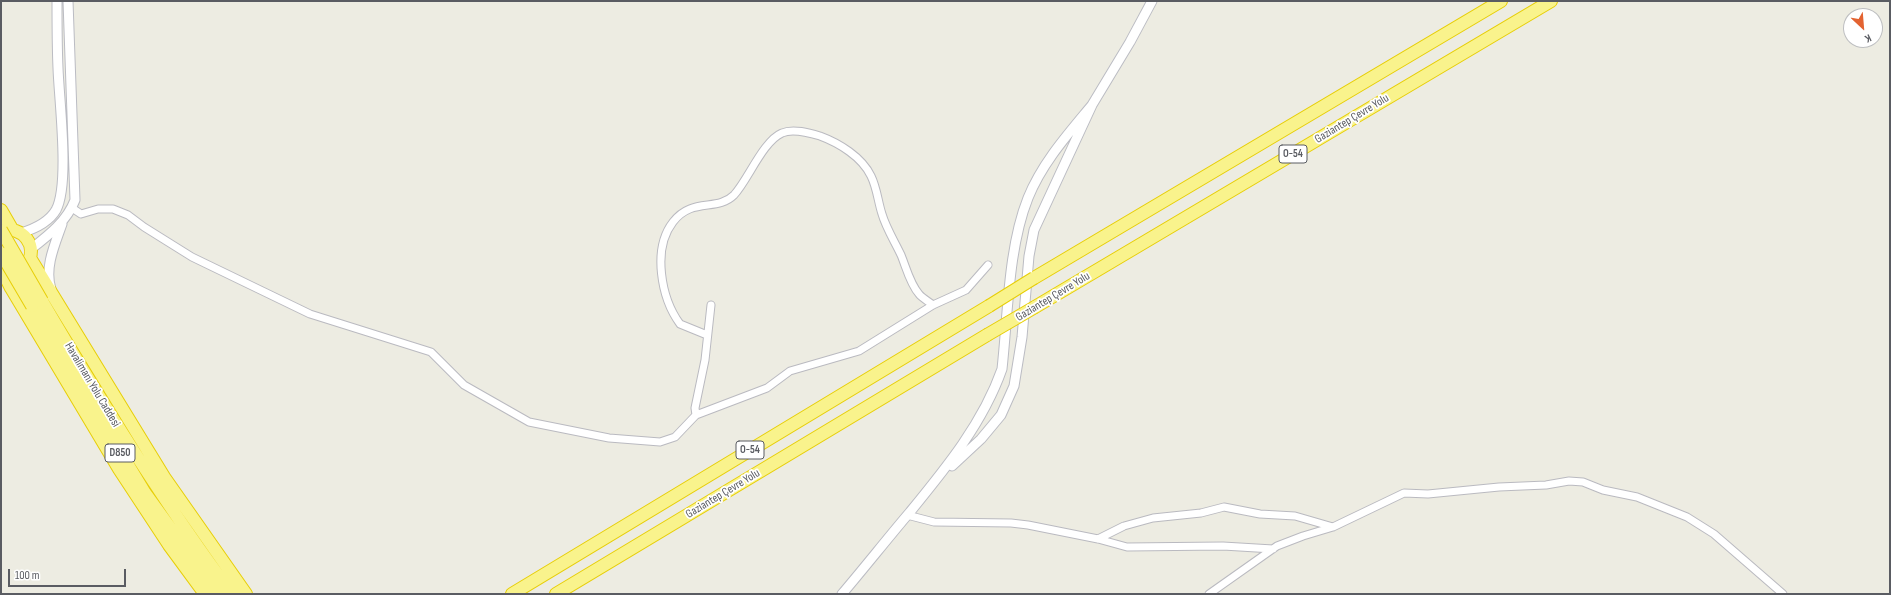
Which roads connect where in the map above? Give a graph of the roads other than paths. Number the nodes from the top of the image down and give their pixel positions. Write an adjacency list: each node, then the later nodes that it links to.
1 (57, 1): 10 (street)
2 (68, 1): 7 (street)
3 (1152, 1): 6 (street)
4 (1501, 1): 30 (highway, Gaziantep Çevre Yolu / O-54, bridge)
5 (1551, 1): 31 (highway, Gaziantep Çevre Yolu / O-54, bridge)
6 (1092, 105): 21 (street); 21 (street)
7 (72, 208): 9 (street); 20 (street)
8 (1, 210): 10 (highway)
9 (63, 221): 11 (street); 15 (street)
10 (9, 231): 11 (highway); 16 (highway, Havalimanı Yolu Caddesi / D850, bridge)
11 (30, 253): 14 (highway); 15 (highway)
12 (1, 254): 16 (highway, Havalimanı Yolu Caddesi / D850, bridge)
13 (988, 265): 18 (street)
14 (2, 271): 26 (highway)
15 (55, 298): 29 (highway)
16 (37, 304): 27 (highway, Havalimanı Yolu Caddesi / D850); 28 (highway, Havalimanı Yolu Caddesi / D850)
17 (710, 305): 19 (street)
18 (933, 305): 19 (street); 20 (street)
19 (707, 335): 20 (street)
20 (696, 415)
21 (930, 487): 22 (street)
22 (907, 515): 24 (street); 32 (street)
23 (1333, 528): 24 (street); 25 (street); 34 (street)
24 (1098, 539): 25 (street)
25 (1273, 549): 33 (street)
26 (205, 594)
27 (218, 594)
28 (232, 594)
29 (246, 594)
30 (512, 594)
31 (556, 594)
32 (842, 594)
33 (1209, 594)
34 (1783, 594)

